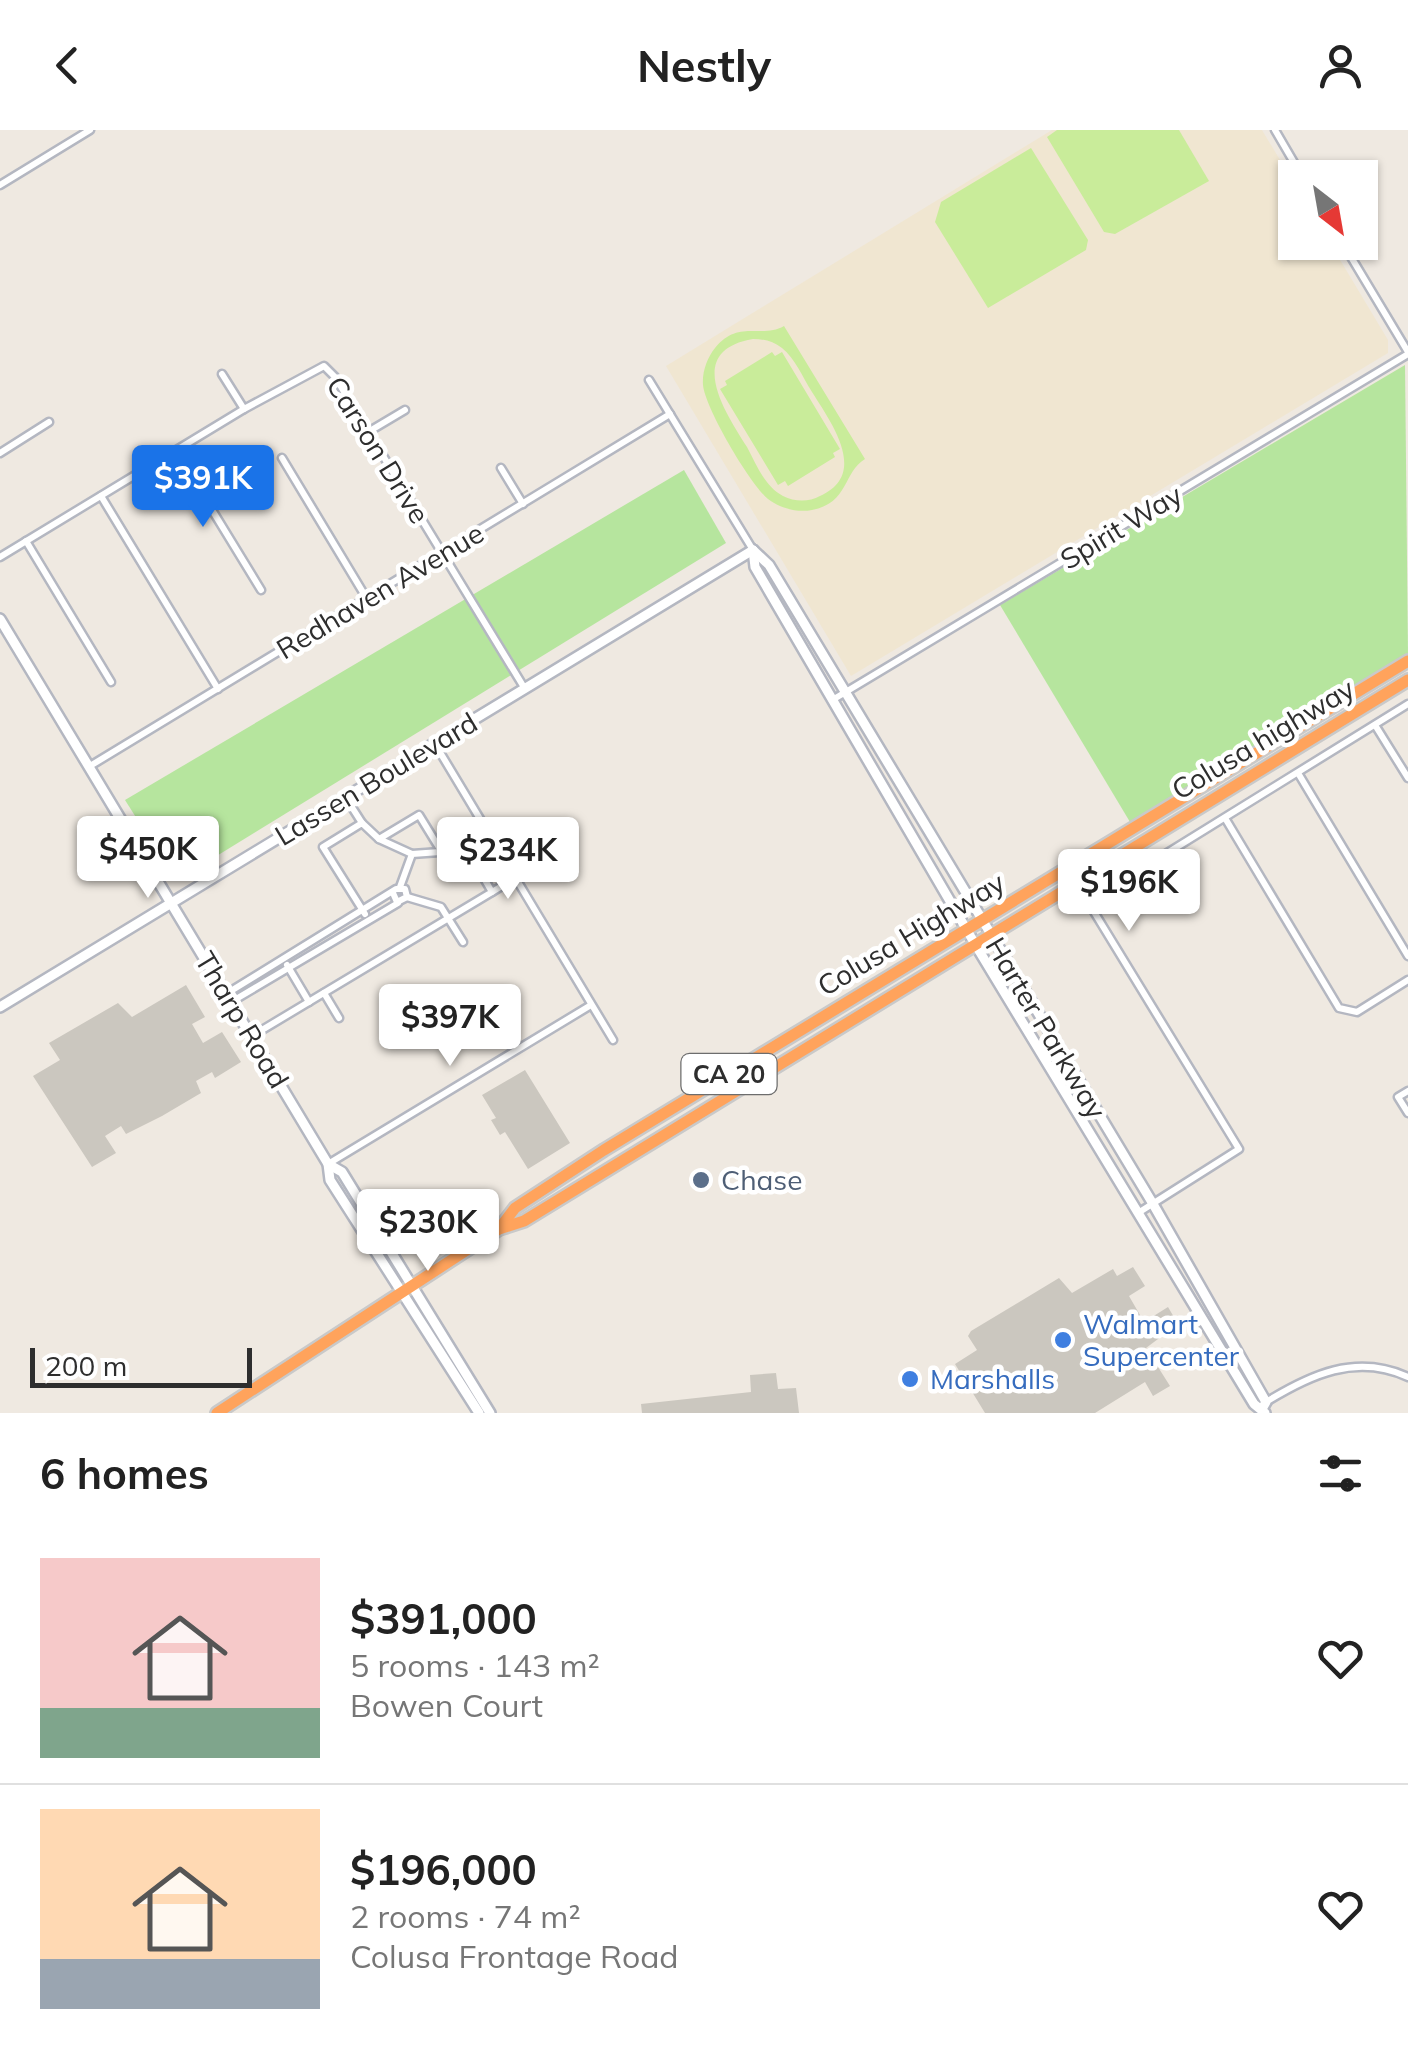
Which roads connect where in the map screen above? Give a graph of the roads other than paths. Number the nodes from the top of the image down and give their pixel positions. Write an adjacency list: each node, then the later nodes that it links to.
1 (90, 130): 4 (street)
2 (1276, 130): 3 (street)
3 (1294, 160)
4 (0, 185)
5 (1353, 260): 6 (street)
6 (1408, 353): 32 (street, Spirit Way)
7 (222, 374): 9 (street)
8 (649, 380): 11 (street, Harter Parkway)
9 (244, 408): 13 (street, Carson Drive); 14 (street)
10 (405, 410): 13 (street)
11 (670, 414): 19 (street, Redhaven Avenue); 21 (street, Harter Parkway)
12 (49, 422): 15 (street)
13 (368, 432): 22 (street, Carson Drive)
14 (176, 451): 18 (street); 24 (street)
15 (0, 452)
16 (282, 458): 25 (street)
17 (501, 468): 19 (street)
18 (101, 496): 20 (street); 30 (street)
19 (524, 504): 22 (street, Redhaven Avenue)
20 (26, 541): 23 (street); 29 (street)
21 (753, 550): 31 (street, Lassen Boulevard); 32 (street, Harter Parkway); 33 (street, Harter Parkway)
22 (442, 553): 25 (street, Redhaven Avenue); 31 (street, Carson Drive)
23 (0, 558)
24 (260, 590)
25 (368, 599): 30 (street, Redhaven Avenue)
26 (0, 619): 37 (street, Tharp Road)
27 (1408, 661): 57 (highway, Colusa Highway / CA 20)
28 (1408, 680): 59 (highway, Colusa highway / CA 20)
29 (111, 682)
30 (218, 688): 37 (street, Redhaven Avenue)
31 (525, 689): 36 (street, Lassen Boulevard)
32 (845, 692): 33 (street, Spirit Way); 57 (street, Harter Parkway)
33 (834, 699): 58 (street, Harter Parkway)
34 (1408, 704): 35 (street)
35 (1374, 725): 38 (street); 39 (street)
36 (435, 744): 40 (street, Lassen Boulevard); 43 (street)
37 (90, 766): 53 (street, Tharp Road)
38 (1298, 773): 41 (street); 62 (street)
39 (1408, 778)
40 (346, 798): 42 (street); 53 (street, Lassen Boulevard)
41 (1225, 818): 64 (street); 76 (street)
42 (362, 823): 44 (street); 55 (street)
43 (488, 832): 45 (street); 48 (street)
44 (379, 840): 46 (street); 47 (street)
45 (464, 846): 47 (street); 50 (street)
46 (412, 854): 47 (street); 49 (street)
47 (442, 854)
48 (515, 878): 50 (street); 68 (street)
49 (400, 887): 51 (street); 52 (street)
50 (492, 892): 56 (street)
51 (393, 893): 54 (street); 55 (street)
52 (407, 897): 54 (street); 56 (street)
53 (172, 902): 66 (street, Tharp Road); 69 (street, Lassen Boulevard)
54 (399, 902): 55 (street)
55 (366, 916): 63 (street)
56 (448, 918): 60 (street); 65 (street)
57 (981, 921): 58 (highway, Colusa Highway / CA 20); 59 (street, Harter Parkway)
58 (967, 930): 61 (street, Harter Parkway); 78 (highway, Colusa Highway / CA 20)
59 (990, 935): 61 (highway, Colusa Highway / CA 20); 76 (street, Harter Parkway)
60 (463, 942)
61 (975, 944): 77 (street, Harter Parkway); 78 (highway, Colusa Highway / CA 20)
62 (1408, 956)
63 (286, 964): 66 (street); 67 (street)
64 (1408, 980)
65 (324, 993): 67 (street); 70 (street)
66 (229, 998): 71 (street, Tharp Road)
67 (309, 1002): 71 (street)
68 (591, 1005): 72 (street); 75 (street)
69 (0, 1007)
70 (339, 1018)
71 (252, 1036): 75 (street, Tharp Road)
72 (613, 1040)
73 (1408, 1091): 74 (street)
74 (1408, 1113)
75 (328, 1164): 79 (street, Tharp Road); 80 (street, Tharp Road)
76 (1153, 1204): 77 (street); 82 (street, Harter Parkway)
77 (1138, 1212): 82 (street, Harter Parkway)
78 (499, 1229): 79 (highway, Colusa Highway / CA 20)
79 (413, 1286): 80 (highway, Colusa Highway / CA 20); 85 (street, Tharp Road)
80 (400, 1294): 83 (highway, Colusa Highway / CA 20); 84 (street, Tharp Road)
81 (1408, 1377): 82 (street)
82 (1264, 1408)
83 (217, 1413)
84 (479, 1413)
85 (490, 1413)

